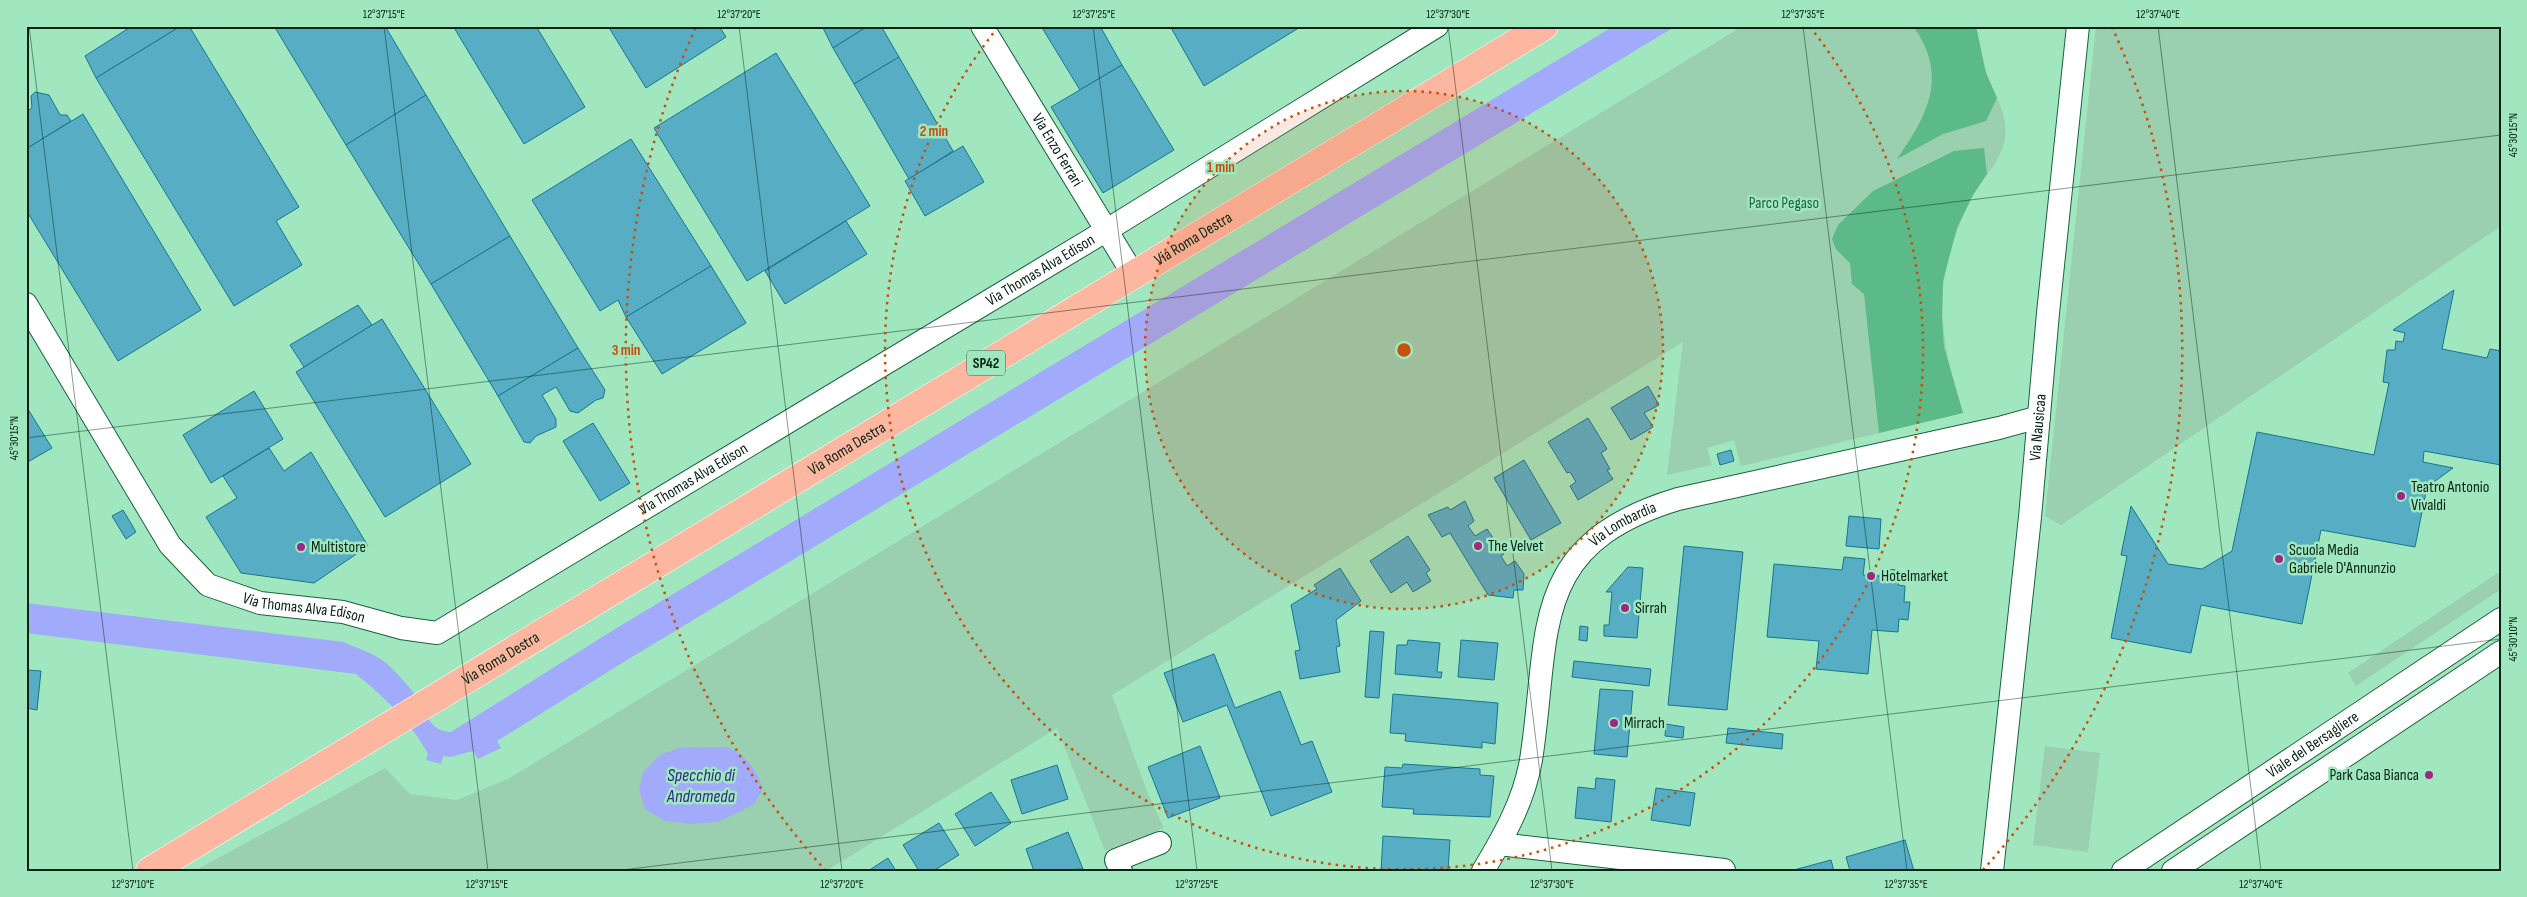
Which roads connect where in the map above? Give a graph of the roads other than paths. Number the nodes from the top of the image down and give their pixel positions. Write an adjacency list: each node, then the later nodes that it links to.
1 (982, 26): 5 (street, Via Enzo Ferrari)
2 (1438, 26): 5 (street, Via Thomas Alva Edison)
3 (1544, 26): 6 (main road, Via Roma Destra / SP42)
4 (2078, 26): 8 (street, Via Nausicaa)
5 (1107, 230): 6 (street, Via Enzo Ferrari); 7 (street, Via Thomas Alva Edison)
6 (1133, 274): 17 (main road, Via Roma Destra / SP42)
7 (26, 304)
8 (2039, 417): 9 (street, Via Lombardia); 10 (street, Via Nausicaa)
9 (1999, 428): 10 (street); 15 (street, Via Lombardia)
10 (2036, 448): 13 (street, Via Nausicaa)
11 (2501, 619): 22 (street, Viale del Bersagliere)
12 (2501, 652): 23 (street, Viale del Bersagliere)
13 (1995, 828): 20 (street, Via Nausicaa); 21 (street, Via Nausicaa)
14 (1160, 843): 18 (street)
15 (1499, 844): 16 (street); 19 (street, Via Lombardia)
16 (1724, 870)
17 (150, 871)
18 (1121, 871)
19 (1483, 871)
20 (1992, 871)
21 (2006, 871)
22 (2123, 871)
23 (2173, 871)

